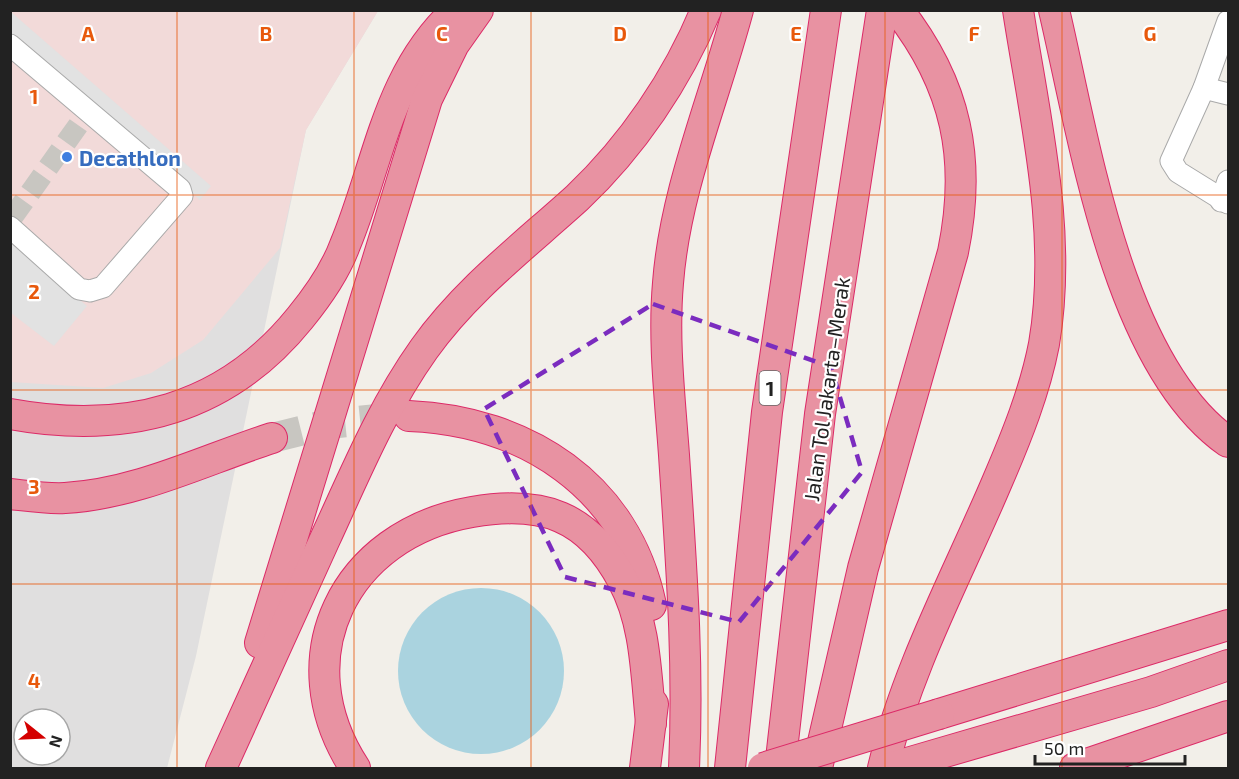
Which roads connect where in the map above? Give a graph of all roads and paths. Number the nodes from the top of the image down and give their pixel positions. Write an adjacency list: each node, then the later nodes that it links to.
1 (457, 10): 16 (highway)
2 (478, 10): 25 (highway)
3 (706, 10): 25 (highway)
4 (738, 10): 28 (highway)
5 (826, 10): 29 (highway, 1)
6 (882, 10): 31 (highway, Jalan Tol Jakarta–Merak)
7 (898, 10): 32 (highway)
8 (1018, 10): 33 (highway)
9 (1054, 10): 19 (highway)
10 (1228, 21): 12 (street)
11 (10, 45): 15 (street)
12 (1204, 88): 13 (street); 14 (street)
13 (1228, 94)
14 (1226, 195)
15 (11, 222)
16 (10, 414)
17 (409, 416): 24 (highway)
18 (272, 438): 20 (highway)
19 (1228, 442)
20 (10, 494)
21 (1228, 625): 30 (highway, bridge)
22 (1228, 665): 34 (highway)
23 (1228, 716): 35 (highway)
24 (651, 723): 26 (highway); 27 (highway)
25 (220, 768)
26 (356, 768)
27 (645, 768)
28 (684, 768)
29 (730, 768)
30 (763, 768)
31 (780, 768)
32 (817, 768)
33 (884, 768)
34 (890, 768)
35 (1076, 768)

